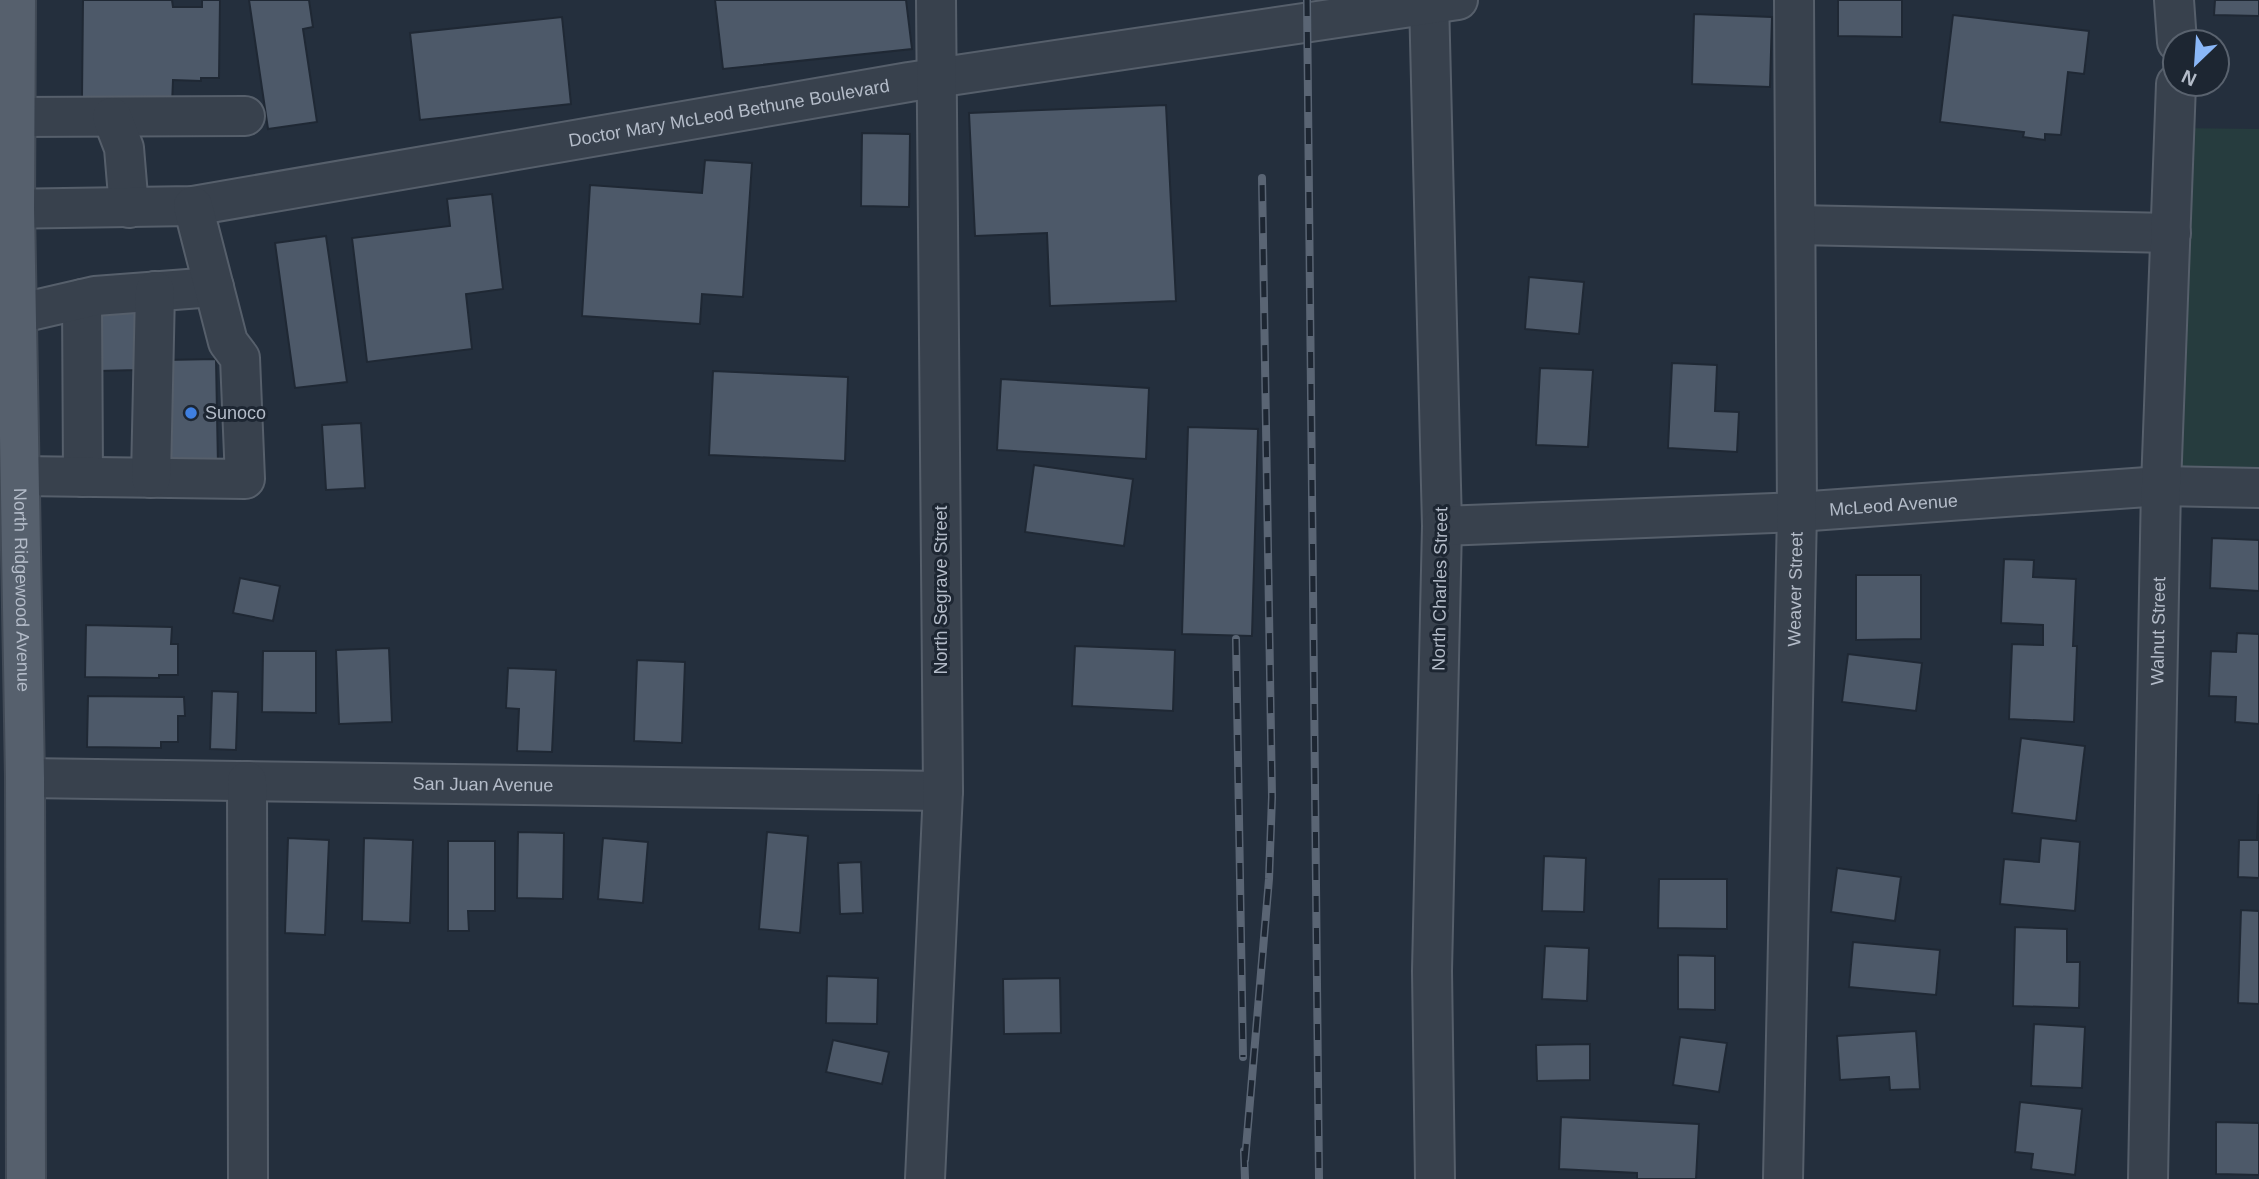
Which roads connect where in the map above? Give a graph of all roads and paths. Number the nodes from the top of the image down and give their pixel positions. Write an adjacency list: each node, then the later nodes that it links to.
1 (16, 0): 10 (main road, North Ridgewood Avenue)
2 (936, 0): 7 (street, North Segrave Street)
3 (1794, 0): 15 (street, Weaver Street)
4 (2174, 0): 6 (street)
5 (1439, 2): 7 (street, Doctor Mary McLeod Bethune Boulevard); 27 (street, North Charles Street)
6 (2176, 28)
7 (937, 78): 12 (street, Doctor Mary McLeod Bethune Boulevard); 30 (street, North Segrave Street)
8 (2176, 98): 16 (street, Walnut Street)
9 (245, 116): 11 (street)
10 (15, 117): 11 (street); 14 (main road, North Ridgewood Avenue)
11 (113, 117): 13 (street)
12 (193, 206): 13 (street, Doctor Mary McLeod Bethune Boulevard); 17 (street)
13 (129, 208): 14 (street, Doctor Mary McLeod Bethune Boulevard)
14 (8, 209): 20 (main road, North Ridgewood Avenue)
15 (1796, 225): 16 (street); 26 (street, Weaver Street)
16 (2171, 233): 24 (street, Walnut Street)
17 (214, 287): 18 (street); 23 (street)
18 (155, 292): 19 (street); 23 (street)
19 (82, 299): 20 (street); 22 (street)
20 (17, 314): 21 (main road, North Ridgewood Avenue)
21 (20, 476): 22 (street); 28 (main road, North Ridgewood Avenue)
22 (83, 477): 23 (street)
23 (151, 478)
24 (2161, 486): 25 (street, McLeod Avenue); 26 (street, McLeod Avenue); 36 (street, Walnut Street)
25 (2259, 488)
26 (1797, 512): 27 (street, McLeod Avenue); 35 (street, Weaver Street)
27 (1442, 526): 34 (street, North Charles Street)
28 (25, 778): 29 (street, San Juan Avenue); 31 (main road, North Ridgewood Avenue)
29 (247, 781): 30 (street, San Juan Avenue); 32 (street)
30 (943, 791): 33 (street, North Segrave Street)
31 (26, 1179)
32 (248, 1179)
33 (925, 1179)
34 (1435, 1179)
35 (1783, 1179)
36 (2148, 1179)

